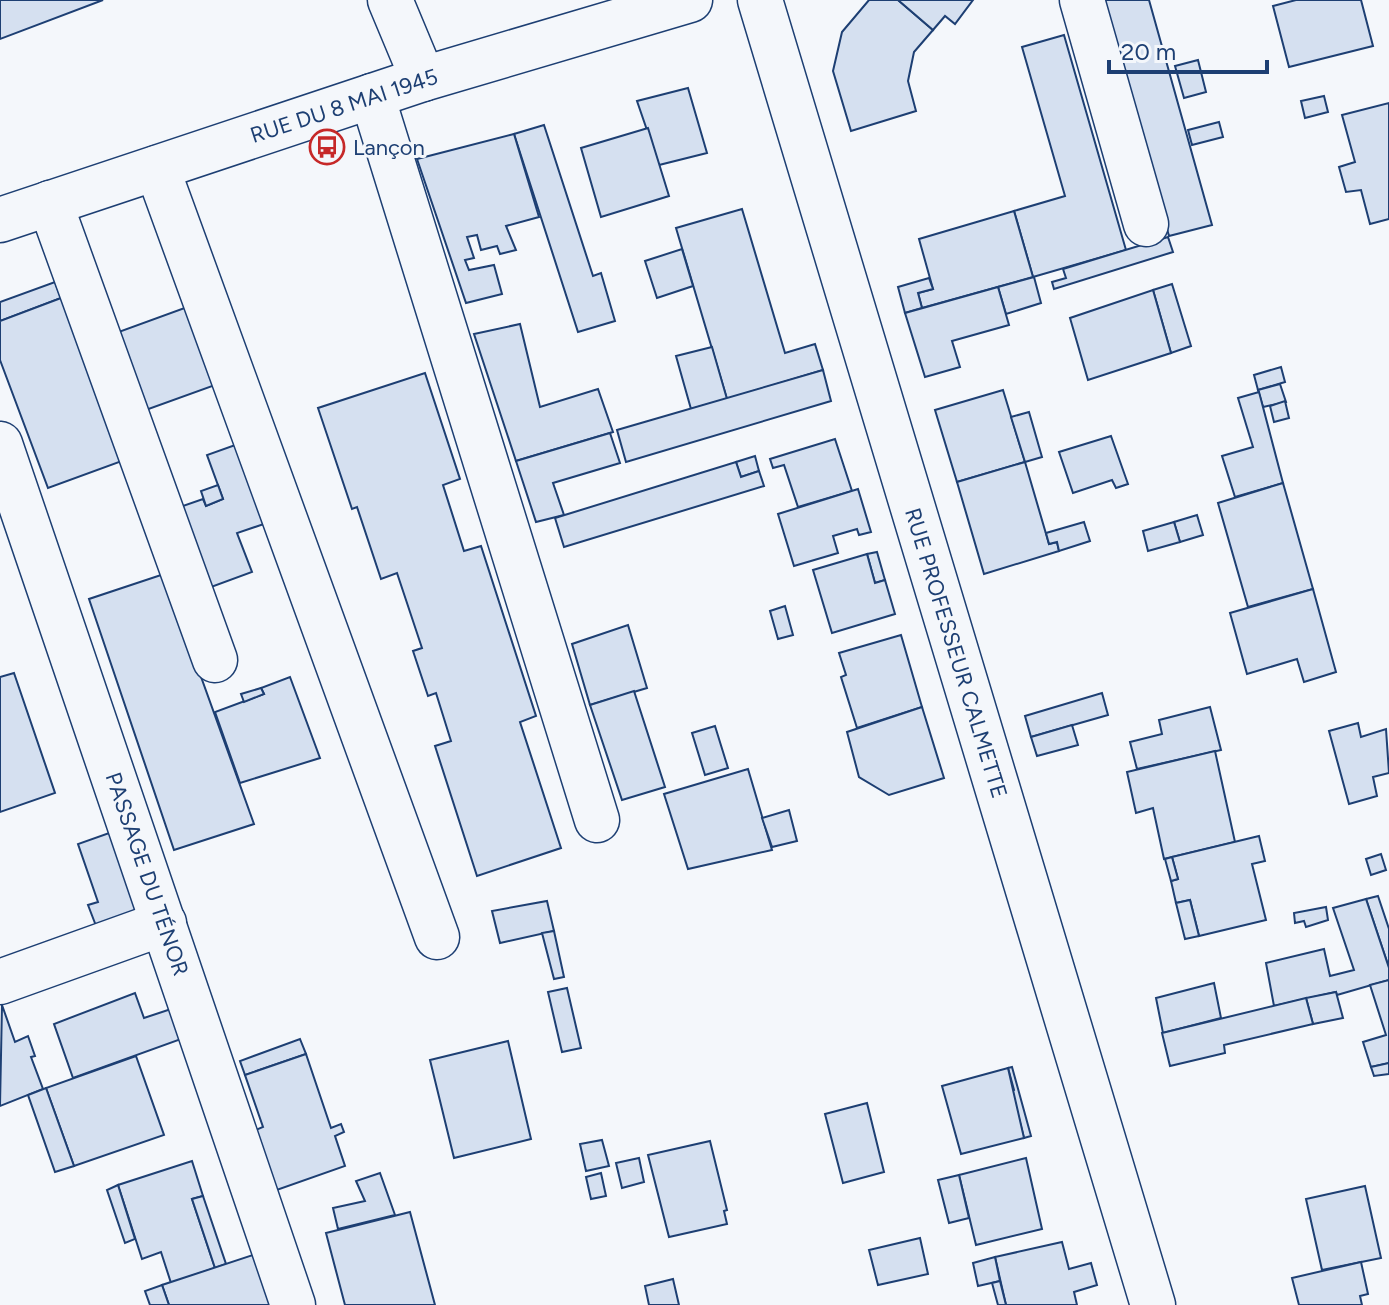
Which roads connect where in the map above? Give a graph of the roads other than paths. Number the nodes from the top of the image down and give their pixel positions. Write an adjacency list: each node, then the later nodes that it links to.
1 (390, 0): 5 (street)
2 (690, 0): 5 (street, RUE DU 8 MAI 1945)
3 (760, 0): 18 (street, RUE PROFESSEUR CALMETTE)
4 (1082, 0): 10 (street)
5 (423, 79): 6 (street, RUE DU 8 MAI 1945)
6 (372, 96): 7 (street, RUE DU 8 MAI 1945); 13 (street)
7 (157, 168): 8 (street, RUE DU 8 MAI 1945); 15 (street)
8 (50, 203): 9 (street, RUE DU 8 MAI 1945); 12 (street)
9 (0, 220)
10 (1146, 224)
11 (0, 444): 14 (street, PASSAGE DU TÉNOR)
12 (215, 660)
13 (597, 820)
14 (164, 923): 16 (street); 17 (street, PASSAGE DU TÉNOR)
15 (437, 937)
16 (0, 982)
17 (293, 1305)
18 (1153, 1305)

